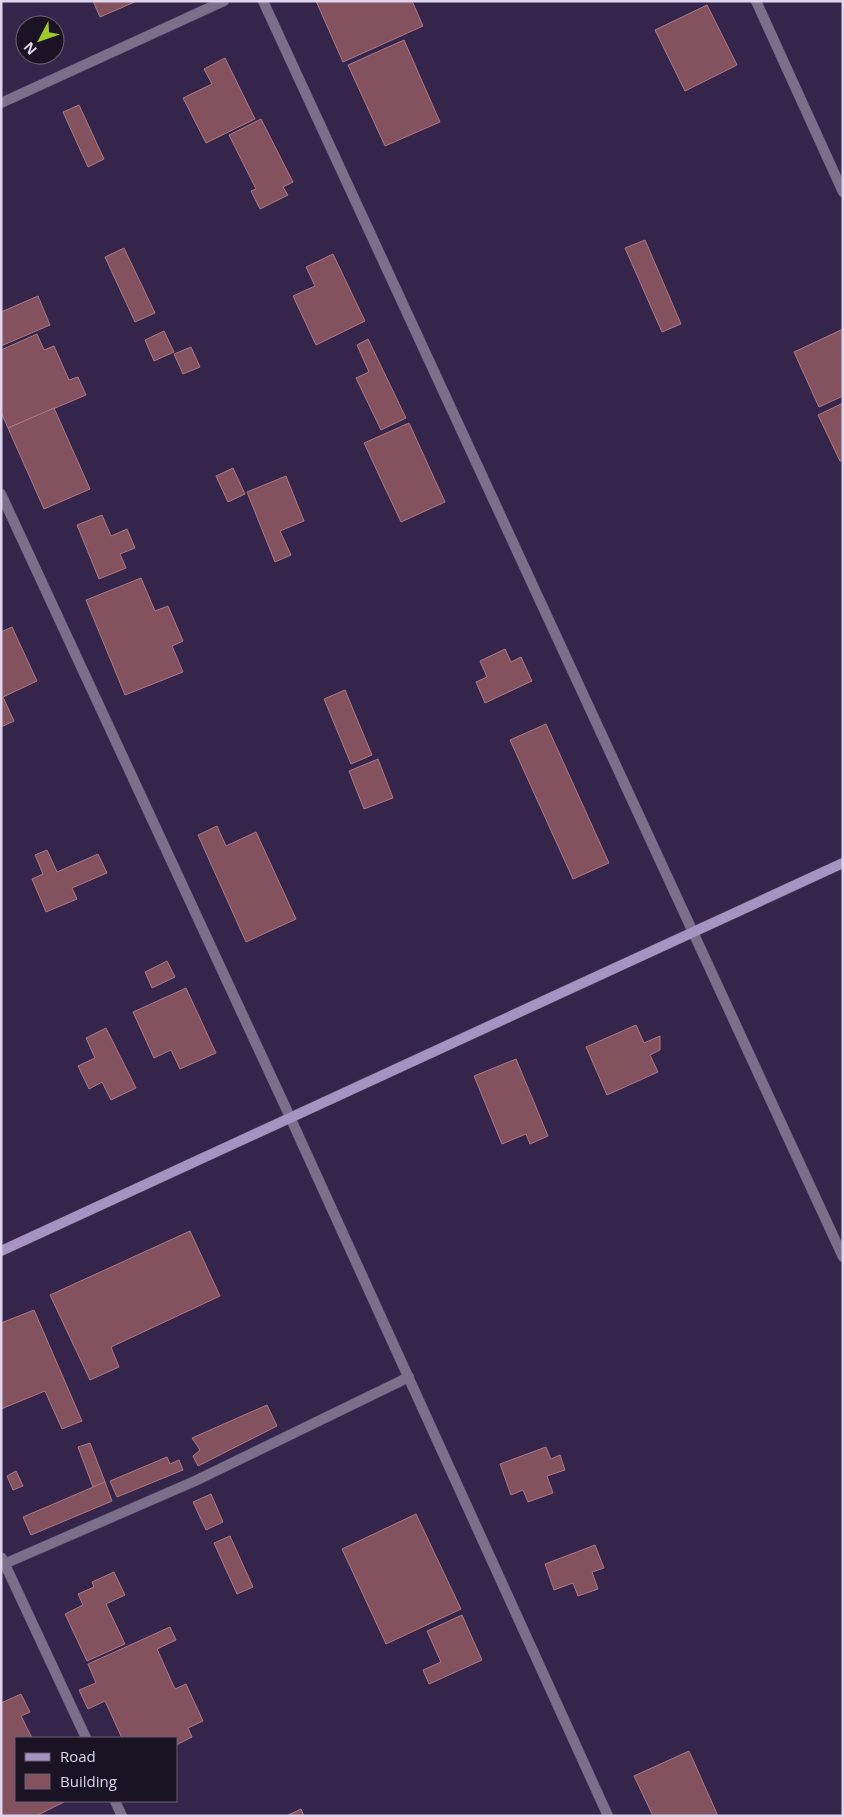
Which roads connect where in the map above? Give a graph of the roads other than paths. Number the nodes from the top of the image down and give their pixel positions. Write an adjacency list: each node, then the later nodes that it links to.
1 (224, 1): 4 (street)
2 (263, 1): 8 (street)
3 (756, 1): 5 (street)
4 (1, 103)
5 (843, 192)
6 (1, 494): 9 (street)
7 (843, 863): 8 (street)
8 (692, 932): 9 (street); 11 (street)
9 (290, 1117): 10 (street); 12 (street)
10 (1, 1251)
11 (843, 1257)
12 (409, 1378): 13 (street); 17 (street)
13 (3, 1560): 14 (street)
14 (86, 1737)
15 (115, 1802): 16 (street)
16 (122, 1816)
17 (608, 1816)

